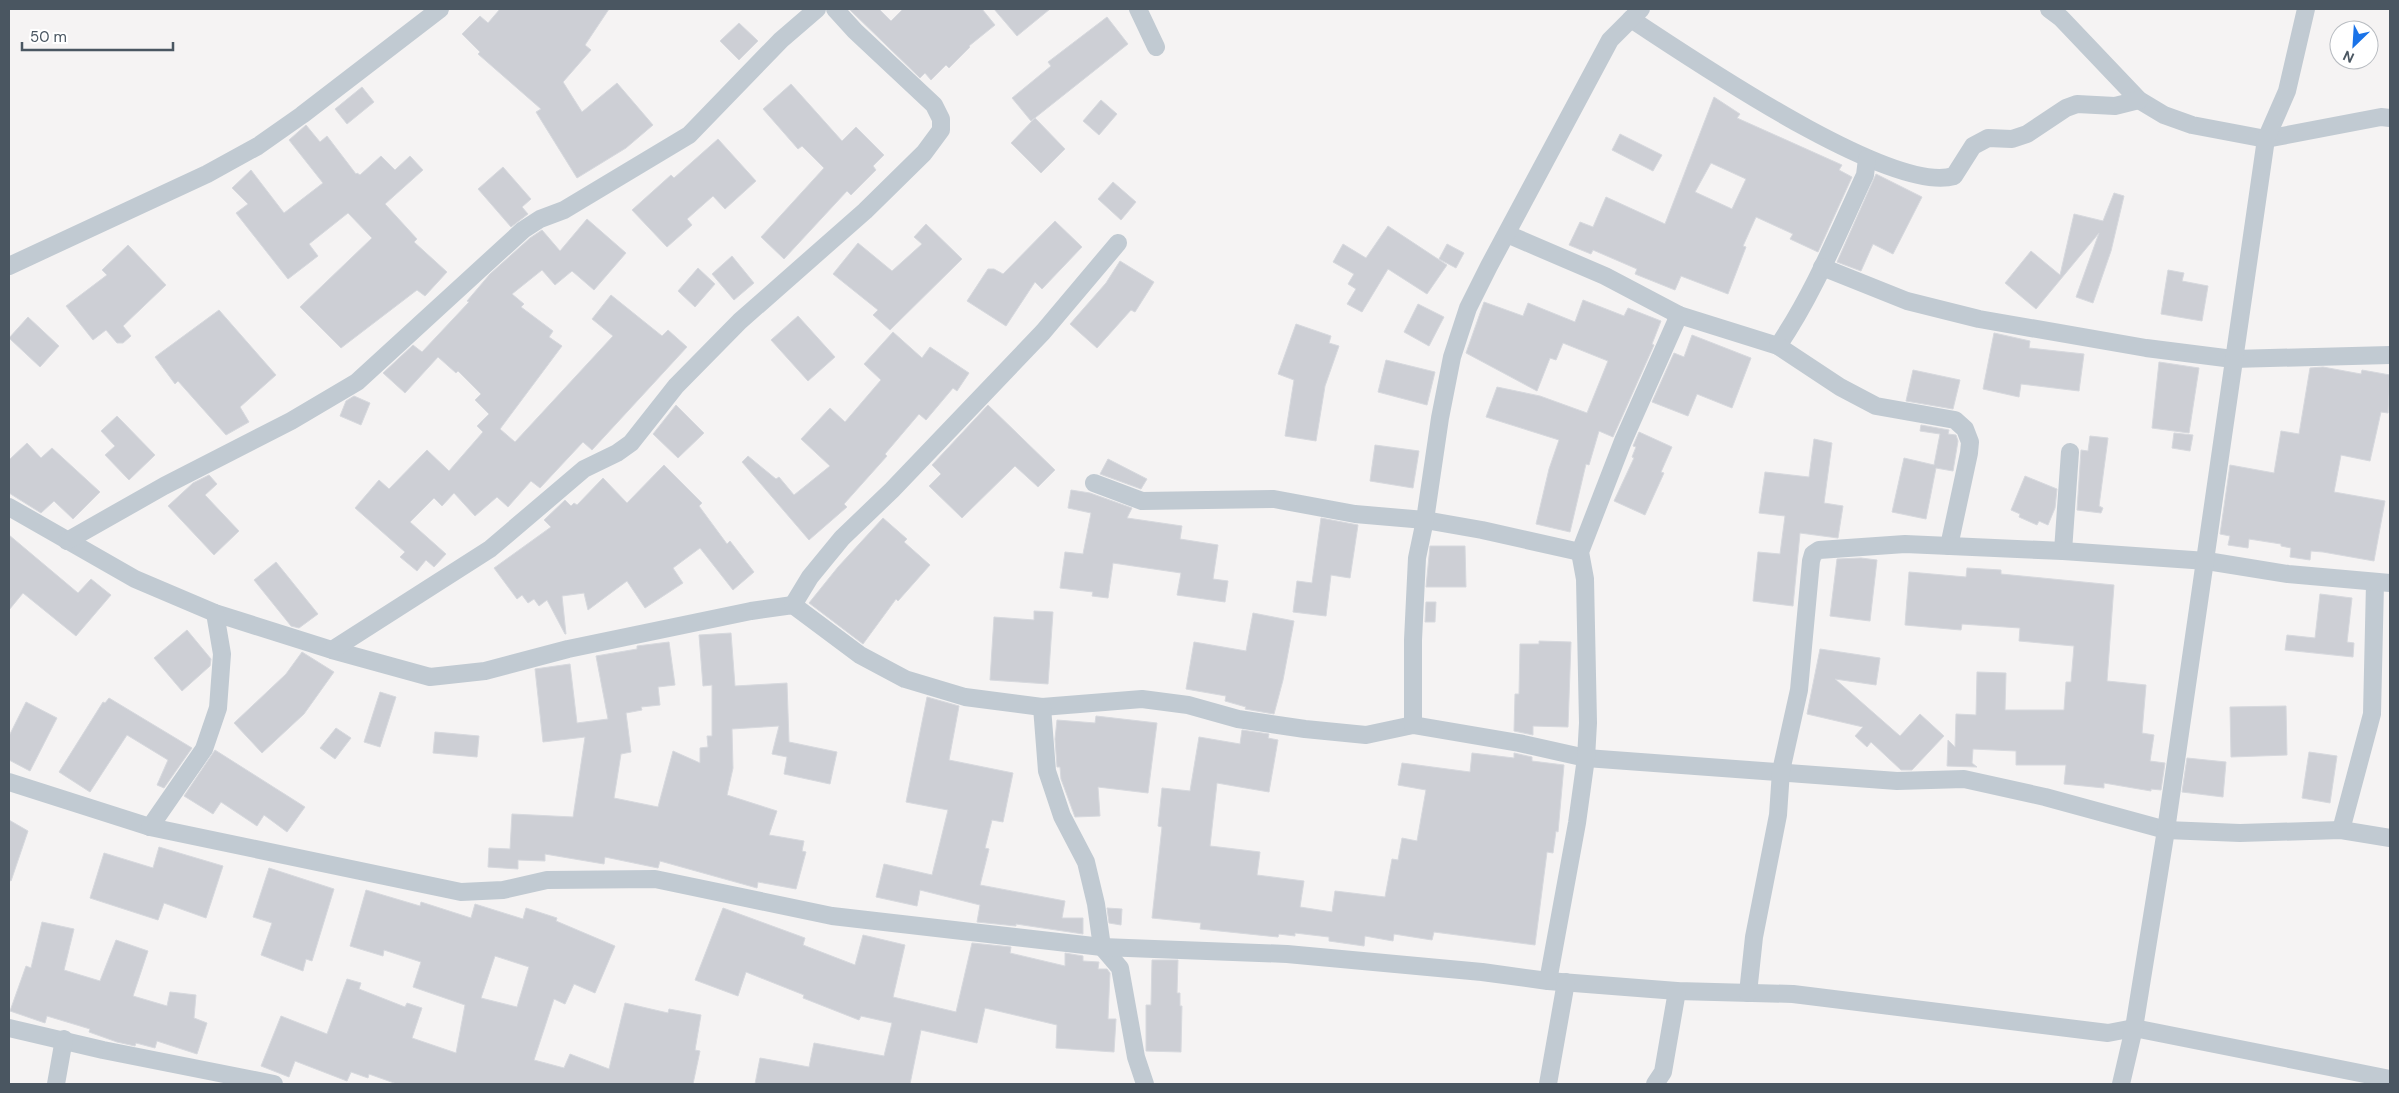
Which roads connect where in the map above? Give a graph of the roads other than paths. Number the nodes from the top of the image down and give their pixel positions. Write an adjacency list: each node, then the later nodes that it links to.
1 (440, 9): 15 (street)
2 (817, 9): 25 (street)
3 (835, 9): 33 (street)
4 (1138, 9): 8 (street)
5 (2049, 9): 9 (street)
6 (2306, 9): 11 (street)
7 (1636, 14): 12 (street); 13 (street)
8 (1156, 47)
9 (2139, 100): 11 (street); 12 (street)
10 (2390, 118): 11 (street)
11 (2266, 139): 20 (street)
12 (1867, 159): 16 (street)
13 (1507, 234): 17 (street); 24 (street)
14 (1118, 243): 31 (street)
15 (9, 266)
16 (1822, 267): 18 (street); 20 (street)
17 (1679, 315): 18 (street); 28 (street)
18 (1778, 346): 26 (street)
19 (2390, 355): 20 (street)
20 (2233, 359): 29 (street)
21 (2070, 452): 27 (street)
22 (1094, 483): 24 (street)
23 (9, 508): 25 (street)
24 (1425, 520): 28 (street); 35 (street)
25 (67, 542): 32 (street)
26 (1949, 546): 27 (street); 37 (street)
27 (2064, 551): 29 (street)
28 (1580, 552): 36 (street)
29 (2206, 561): 30 (street); 40 (street)
30 (2383, 583): 41 (street)
31 (793, 605): 33 (street); 34 (street)
32 (215, 613): 33 (street); 39 (street)
33 (332, 650)
34 (1042, 707): 35 (street); 43 (street)
35 (1413, 725): 36 (street)
36 (1586, 758): 37 (street); 44 (street)
37 (1781, 771): 40 (street); 47 (street)
38 (9, 782): 39 (street)
39 (150, 827): 43 (street)
40 (2166, 830): 41 (street); 49 (street)
41 (2342, 830): 42 (street)
42 (2390, 838)
43 (1102, 947): 44 (street); 54 (street)
44 (1548, 981): 45 (street)
45 (1566, 982): 46 (street); 55 (street)
46 (1677, 991): 47 (street); 56 (street)
47 (1748, 993): 49 (street)
48 (9, 1028): 50 (street)
49 (2134, 1028): 51 (street); 57 (street)
50 (64, 1039): 52 (street); 53 (street)
51 (2390, 1078)
52 (56, 1084)
53 (274, 1084)
54 (1145, 1084)
55 (1548, 1084)
56 (1655, 1084)
57 (2121, 1084)

